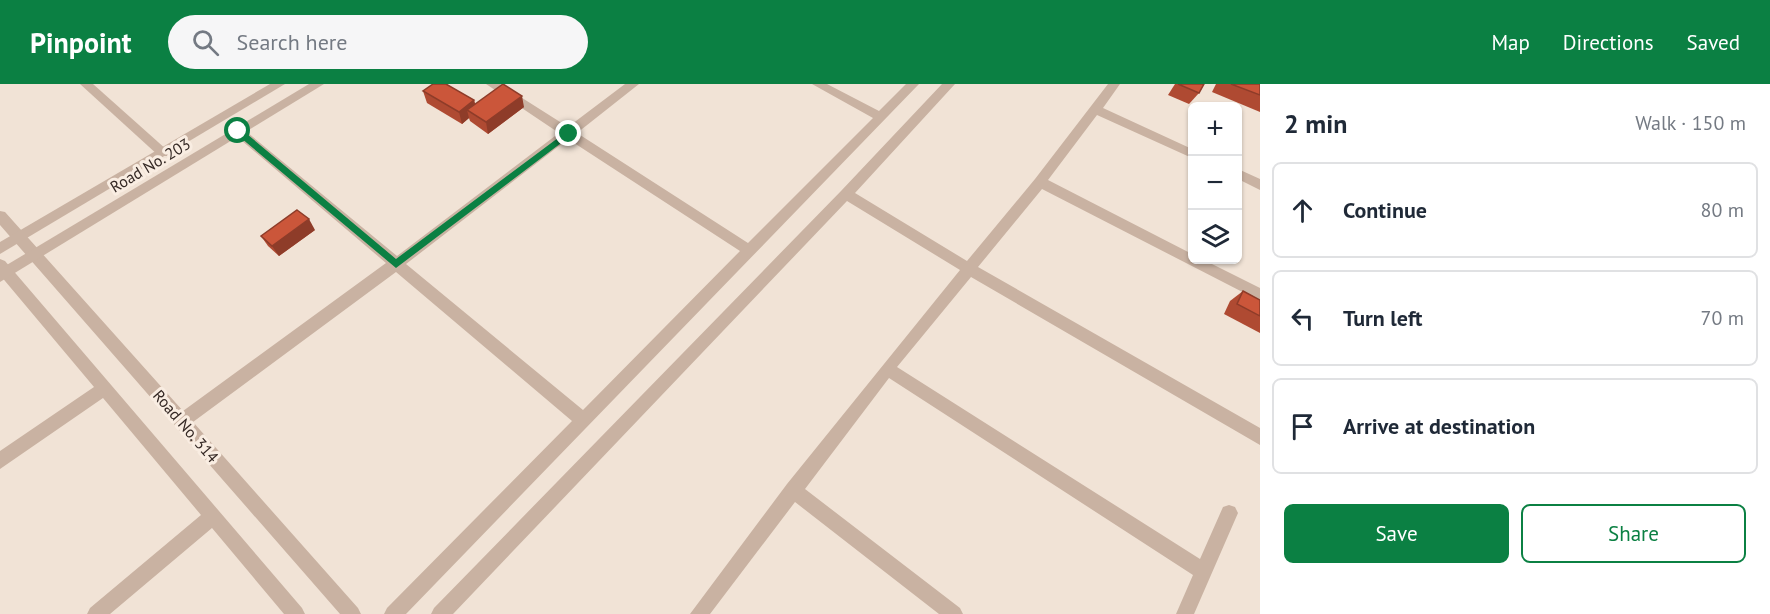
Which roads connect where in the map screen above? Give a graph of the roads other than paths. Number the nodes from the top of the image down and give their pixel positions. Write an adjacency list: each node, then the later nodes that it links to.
1 (86, 84): 15 (street)
2 (279, 84): 15 (street, Road No. 203)
3 (318, 84): 12 (street, Road No. 203)
4 (492, 84): 13 (street)
5 (633, 84): 13 (street)
6 (818, 84): 11 (street)
7 (913, 84): 11 (street)
8 (949, 84): 19 (street)
9 (1114, 84): 10 (street)
10 (1095, 109): 14 (street); 17 (street)
11 (881, 117): 23 (street)
12 (238, 131): 24 (street, Road No. 203); 25 (street)
13 (569, 134): 23 (street); 25 (street)
14 (1188, 152)
15 (163, 153): 21 (street, Road No. 203)
16 (1242, 176): 18 (street)
17 (1040, 182): 26 (street); 28 (street)
18 (1260, 185)
19 (846, 194): 26 (street); 43 (street)
20 (0, 216): 21 (street, Road No. 314)
21 (19, 238): 22 (street, Road No. 203); 24 (street, Road No. 314)
22 (0, 249)
23 (750, 251): 31 (street)
24 (35, 254): 27 (street, Road No. 203); 32 (street, Road No. 314)
25 (396, 264): 31 (street); 32 (street)
26 (969, 269): 29 (street); 33 (street)
27 (2, 271): 30 (street)
28 (1260, 296)
29 (887, 369): 35 (street); 38 (street)
30 (104, 388): 34 (street); 37 (street)
31 (583, 420): 42 (street)
32 (182, 421): 41 (street, Road No. 314)
33 (1260, 437)
34 (0, 461)
35 (793, 490): 44 (street); 45 (street)
36 (1229, 513): 38 (street)
37 (213, 516): 39 (street); 40 (street)
38 (1204, 572): 46 (street)
39 (96, 614)
40 (296, 614)
41 (352, 614)
42 (393, 614)
43 (440, 614)
44 (699, 614)
45 (954, 614)
46 (1185, 614)

